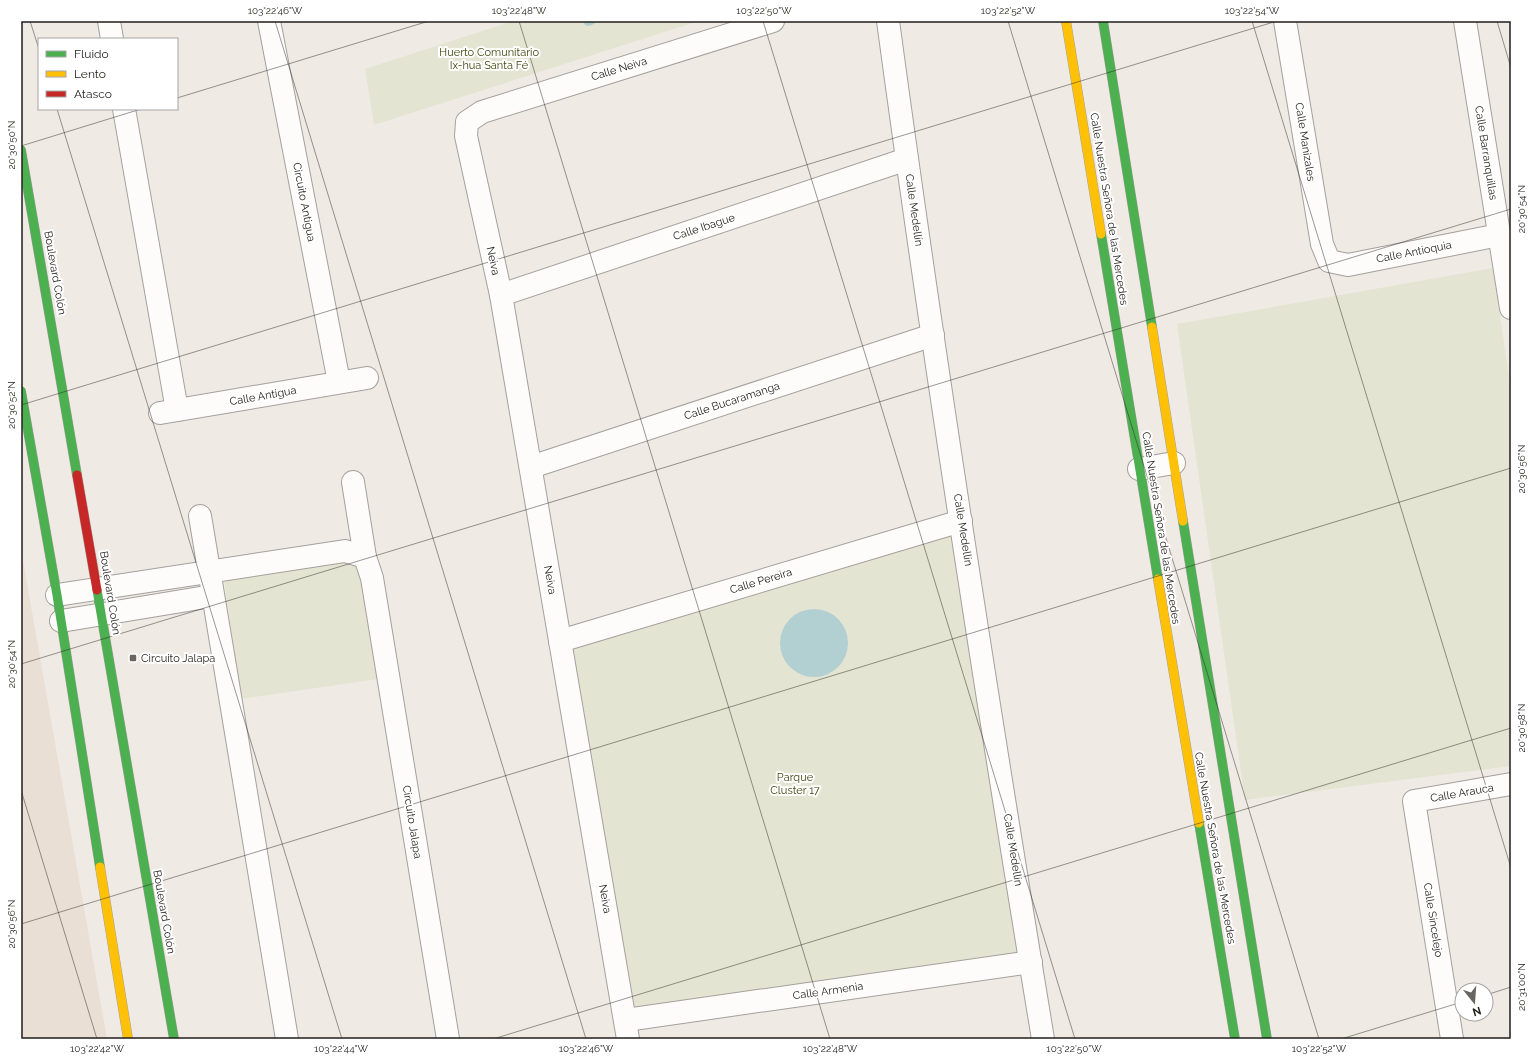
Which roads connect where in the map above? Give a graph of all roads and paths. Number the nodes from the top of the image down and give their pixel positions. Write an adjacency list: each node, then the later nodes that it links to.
1 (108, 21): 9 (street)
2 (269, 21): 20 (street, Circuito Antigua)
3 (773, 21): 11 (street, Calle Neiva)
4 (888, 21): 13 (street, Calle Medellín)
5 (1066, 21): 24 (street, Calle Nuestra Señora de las Mercedes)
6 (1103, 21): 22 (street, Calle Nuestra Señora de las Mercedes)
7 (1285, 21): 15 (street, Calle Manizales)
8 (1464, 21): 14 (street, Calle Barranquillas)
9 (112, 38)
10 (124, 110): 20 (street, Calle Antigua)
11 (467, 122): 16 (street, Neiva)
12 (21, 150): 30 (street, Boulevard Colón)
13 (907, 159): 16 (street, Calle Ibague); 18 (street, Calle Medellín)
14 (1499, 235): 15 (street, Calle Antioquia); 17 (street, Calle Barranquillas)
15 (1329, 261)
16 (501, 295): 23 (street, Neiva)
17 (1511, 308)
18 (933, 335): 23 (street, Calle Bucaramanga); 27 (street, Calle Medellín)
19 (367, 378): 20 (street, Calle Antigua)
20 (339, 382)
21 (21, 391): 31 (street)
22 (1174, 463): 24 (street); 46 (street, Calle Nuestra Señora de las Mercedes)
23 (530, 467): 35 (street, Neiva)
24 (1139, 469): 45 (street, Calle Nuestra Señora de las Mercedes)
25 (354, 482): 28 (street, Circuito Jalapa)
26 (200, 516): 29 (street)
27 (961, 521): 35 (street, Calle Pereira); 38 (street, Calle Medellín)
28 (365, 557): 29 (street); 43 (street, Circuito Jalapa)
29 (209, 571): 30 (street); 32 (street)
30 (98, 589): 31 (street); 33 (street, Boulevard Colón)
31 (57, 595): 34 (street)
32 (212, 596): 33 (street); 42 (street)
33 (101, 615): 34 (street); 41 (street, Boulevard Colón)
34 (61, 621): 40 (street)
35 (560, 641): 39 (street, Neiva)
36 (1511, 784): 37 (street, Calle Arauca)
37 (1414, 801): 47 (street, Calle Sincelejo)
38 (1031, 962): 39 (street, Calle Armenia); 44 (street, Calle Medellín)
39 (627, 1030)
40 (128, 1039)
41 (174, 1039)
42 (287, 1039)
43 (448, 1039)
44 (1043, 1039)
45 (1235, 1039)
46 (1267, 1039)
47 (1452, 1039)

